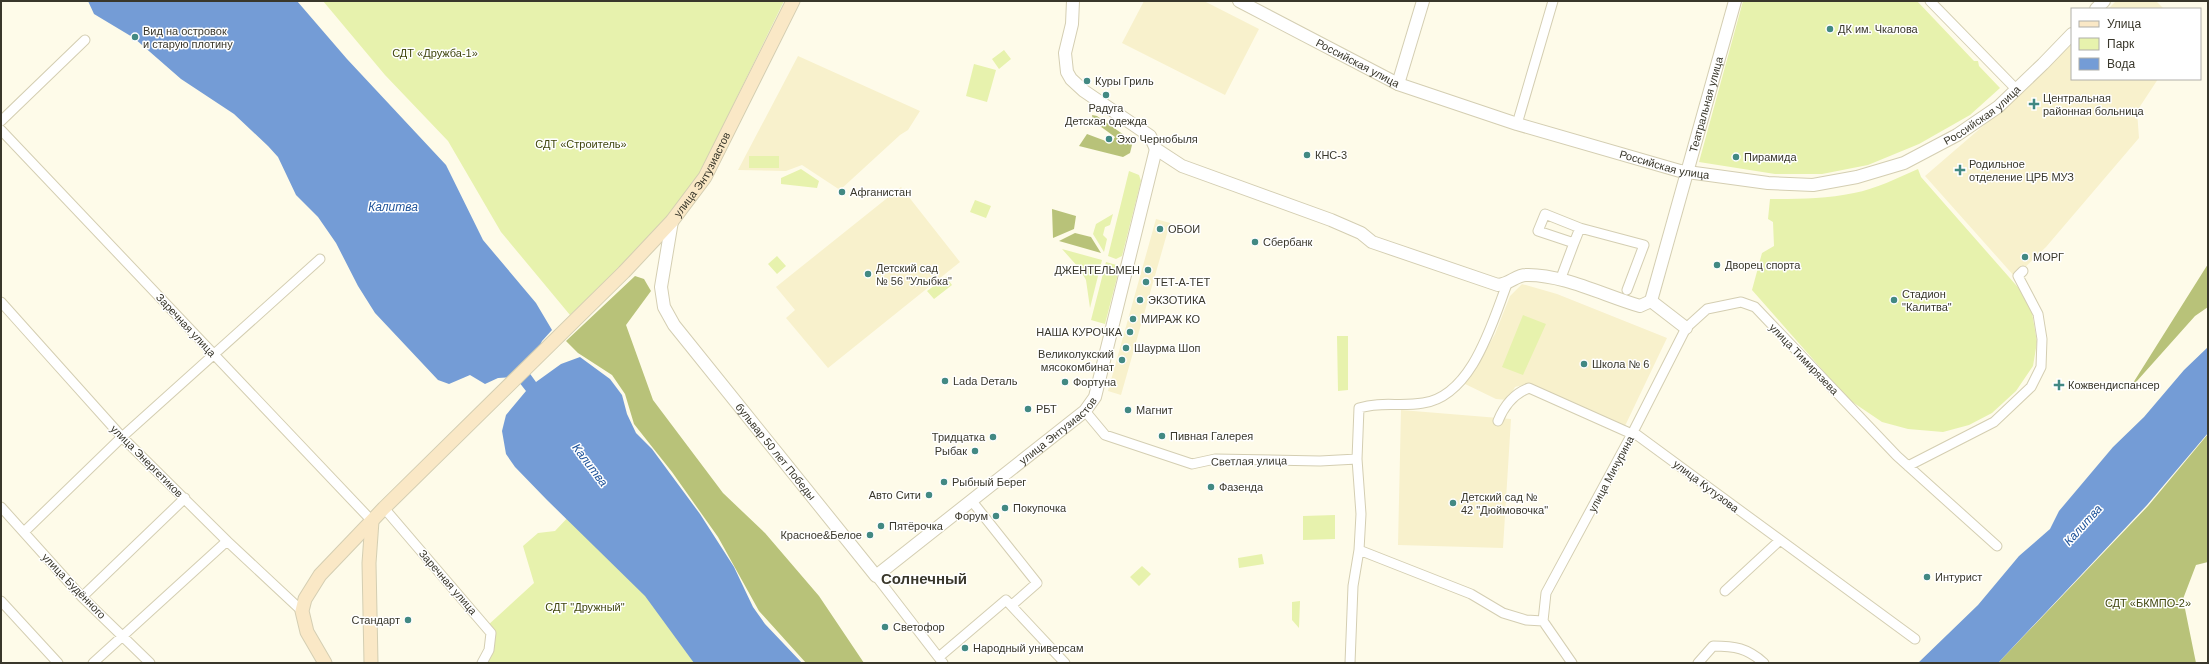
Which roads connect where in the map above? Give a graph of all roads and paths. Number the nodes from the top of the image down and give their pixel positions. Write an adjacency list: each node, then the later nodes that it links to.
1 (793, 1): 17 (main road, улица Энтузиастов)
2 (1073, 1): 15 (street)
3 (1239, 1): 10 (street, Российская улица)
4 (1423, 1): 10 (street)
5 (1553, 1): 13 (street)
6 (1735, 1): 16 (street, Театральная улица)
7 (1930, 1): 11 (street)
8 (2071, 35): 11 (street, Российская улица)
9 (85, 40): 12 (street)
10 (1398, 84): 13 (street, Российская улица)
11 (2016, 89): 16 (street, Российская улица)
12 (1, 121)
13 (1516, 124): 16 (street, Российская улица)
14 (1, 130): 28 (street, Заречная улица)
15 (1156, 149): 23 (street); 29 (street, улица Энтузиастов)
16 (1688, 173): 25 (street, Театральная улица)
17 (672, 221): 38 (main road, улица Энтузиастов); 47 (street, бульвар 50 лет Победы)
18 (1580, 228): 19 (street); 19 (street); 24 (street)
19 (1574, 243): 22 (street)
20 (320, 259): 28 (street)
21 (2023, 271): 34 (street)
22 (1563, 281): 23 (street); 25 (street)
23 (1507, 284): 33 (street)
24 (1627, 290)
25 (1651, 301): 27 (street)
26 (1, 302): 32 (street, улица Энергетиков)
27 (1686, 328): 31 (street, улица Мичурина); 34 (street, улица Тимирязева)
28 (214, 354): 32 (street); 39 (street, Заречная улица)
29 (1085, 411): 33 (street, Светлая улица); 36 (street, улица Энтузиастов)
30 (1498, 421): 31 (street, улица Кутузова)
31 (1632, 433): 43 (street, улица Кутузова); 53 (street, улица Мичурина)
32 (122, 437): 35 (street, улица Энергетиков); 40 (street)
33 (1356, 459): 46 (street)
34 (1908, 466): 45 (street, улица Тимирязева)
35 (185, 498): 42 (street, улица Энергетиков); 49 (street)
36 (971, 500): 47 (street, улица Энтузиастов); 51 (street)
37 (1, 507): 40 (street, улица Будённого)
38 (384, 508): 39 (main road, улица Энтузиастов); 62 (street, Заречная улица)
39 (372, 521): 41 (main road, улица Энтузиастов); 44 (main road)
40 (24, 532): 49 (street, улица Будённого)
41 (353, 539): 44 (street); 52 (main road, улица Энтузиастов)
42 (228, 541): 52 (street, улица Энергетиков); 54 (street)
43 (1779, 541): 48 (street); 55 (street, улица Кутузова)
44 (370, 545): 61 (main road)
45 (1997, 546)
46 (1359, 550): 53 (street); 64 (street)
47 (876, 576): 56 (street, бульвар 50 лет Победы)
48 (1725, 591)
49 (82, 597): 54 (street, улица Будённого)
50 (1, 601): 57 (street)
51 (1012, 605): 56 (street); 63 (street)
52 (302, 611): 60 (main road)
53 (1543, 621): 65 (street)
54 (122, 635): 58 (street); 59 (street, улица Будённого)
55 (1915, 638)
56 (941, 660)
57 (58, 663)
58 (93, 663)
59 (150, 663)
60 (325, 663)
61 (371, 663)
62 (482, 663)
63 (1065, 663)
64 (1351, 663)
65 (1572, 663)
66 (1698, 663): 67 (street)
67 (1764, 663)

